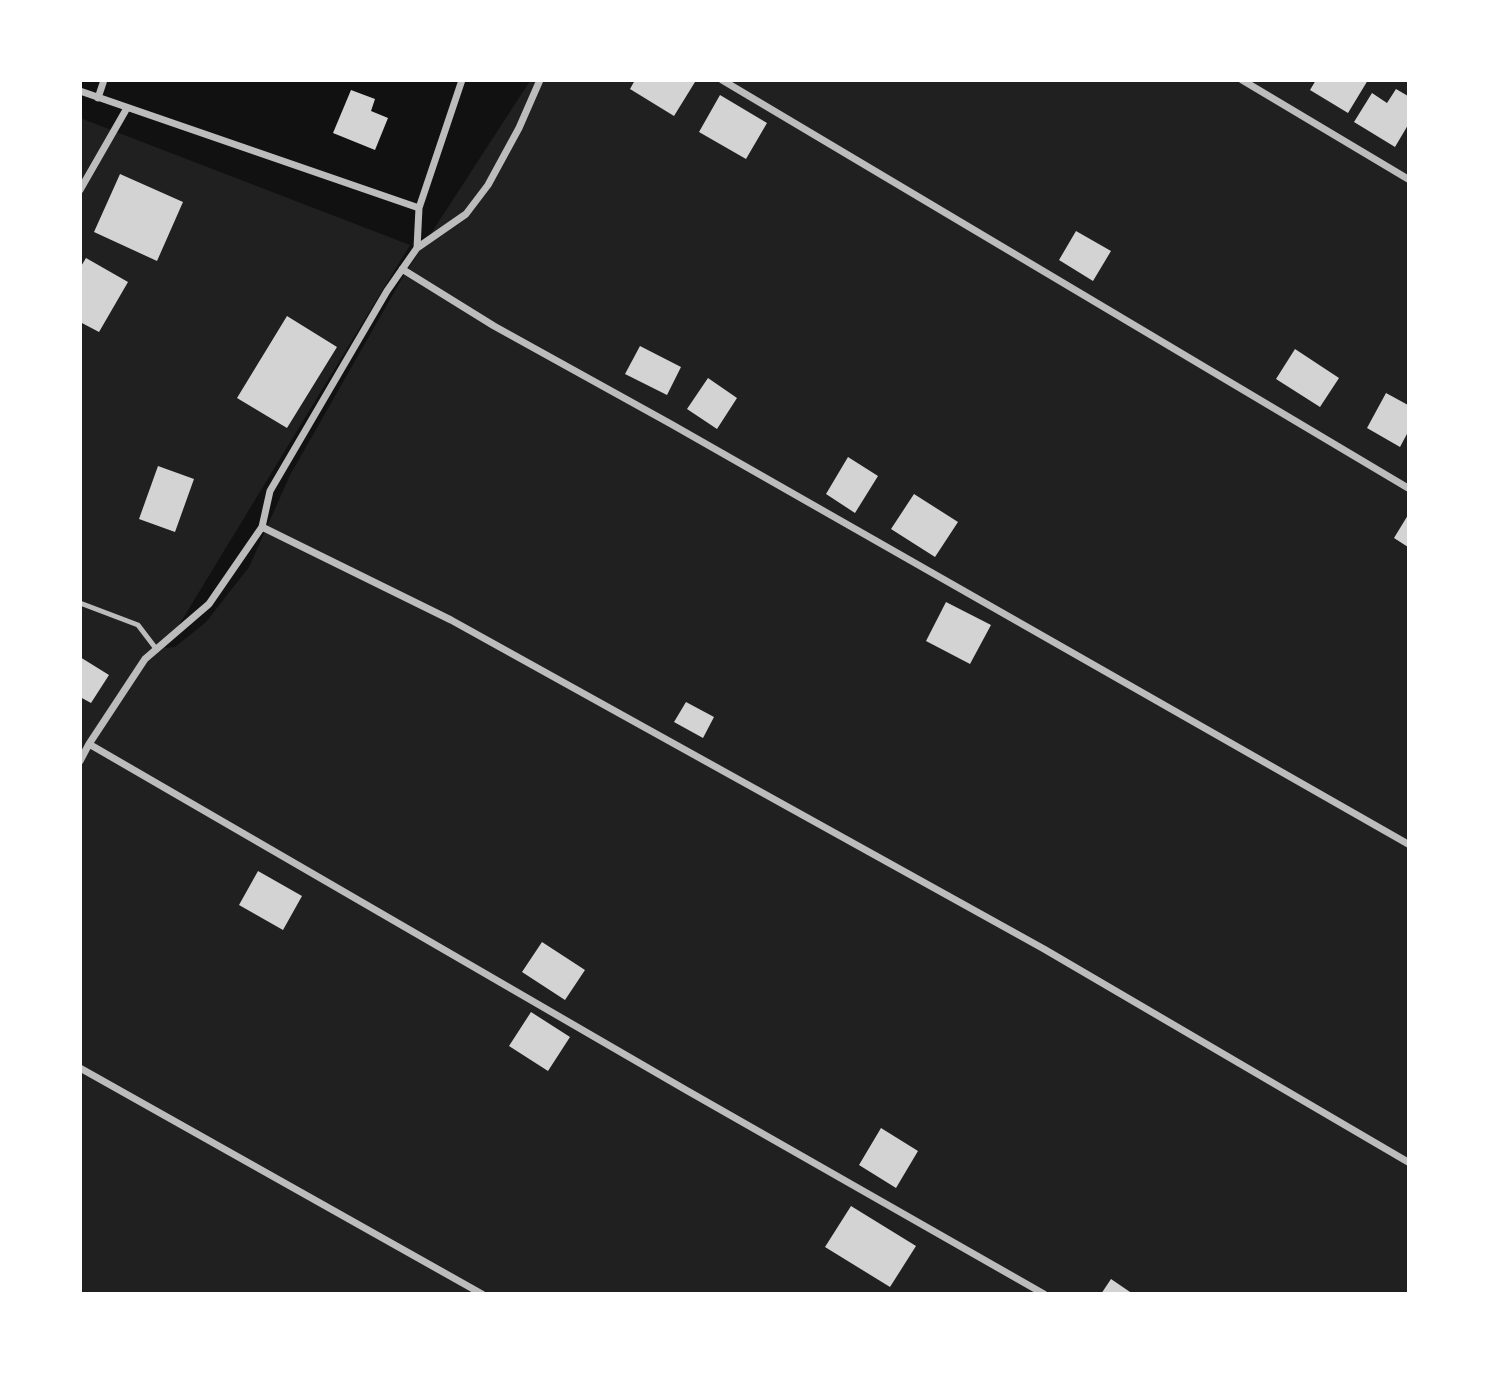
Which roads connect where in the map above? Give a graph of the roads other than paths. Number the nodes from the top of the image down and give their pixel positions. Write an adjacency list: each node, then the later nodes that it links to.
1 (104, 80): 7 (street)
2 (462, 80): 11 (street)
3 (540, 80): 12 (street)
4 (722, 80): 14 (street)
5 (1242, 80): 9 (street)
6 (80, 91): 7 (street)
7 (98, 98): 8 (street)
8 (127, 108): 10 (street); 11 (street)
9 (1409, 179)
10 (80, 190)
11 (419, 208): 12 (street)
12 (417, 248): 13 (street)
13 (402, 269): 15 (street); 20 (street)
14 (1409, 488)
15 (262, 527): 17 (street); 22 (street)
16 (80, 603): 17 (lane)
17 (157, 650): 18 (street)
18 (89, 744): 19 (street); 24 (street)
19 (80, 761)
20 (1409, 844)
21 (80, 1068): 23 (street)
22 (1409, 1162)
23 (482, 1293)
24 (1044, 1293)

